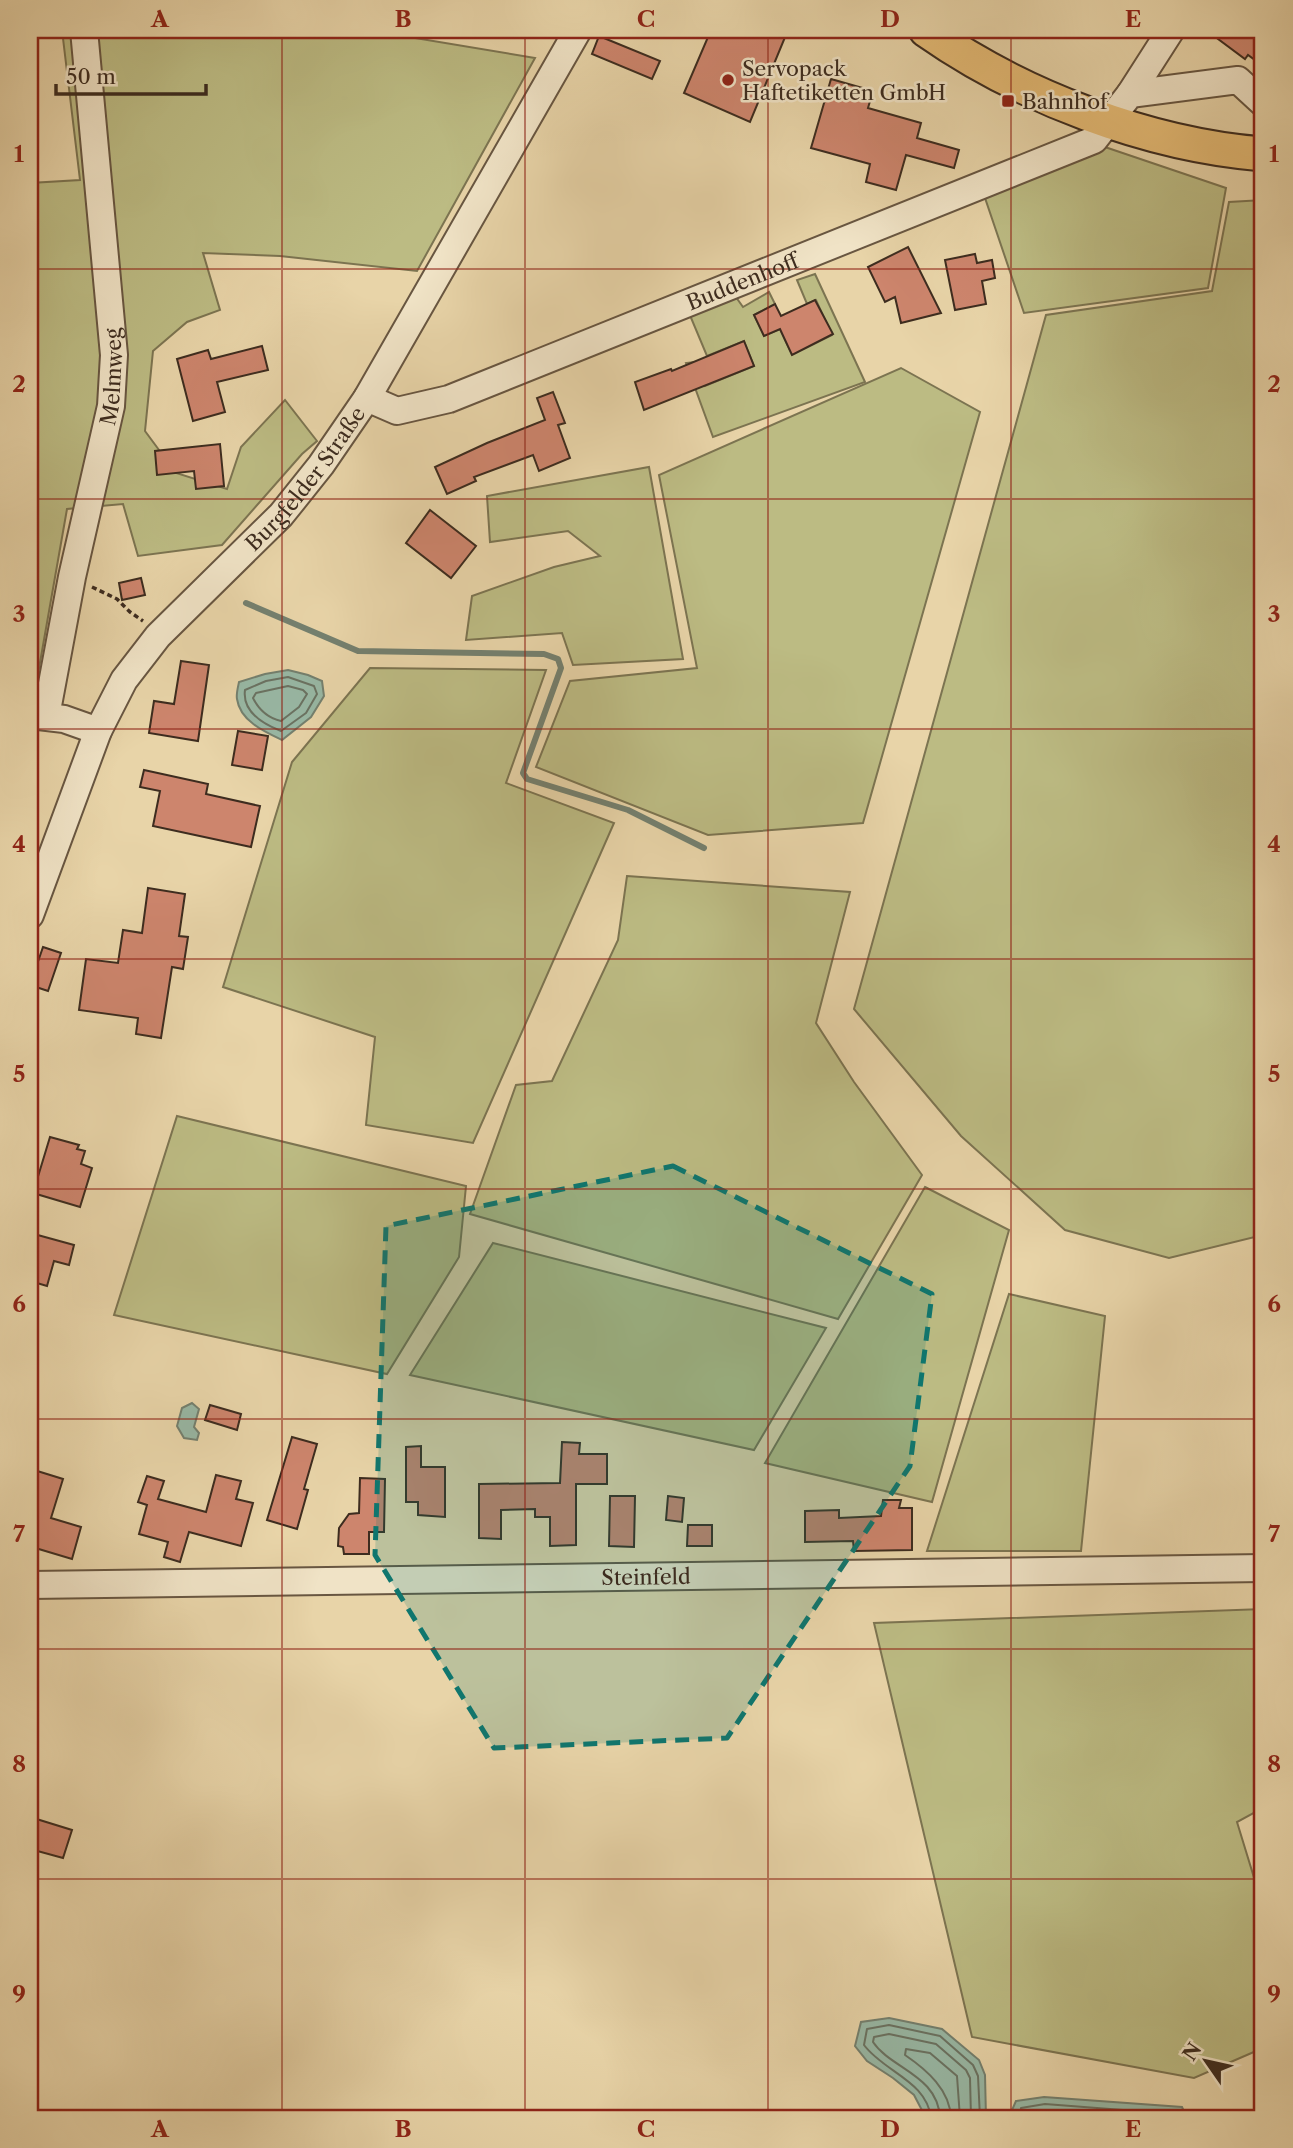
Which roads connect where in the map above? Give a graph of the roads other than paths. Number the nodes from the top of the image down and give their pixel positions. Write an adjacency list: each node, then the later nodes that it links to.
1 (84, 30): 10 (street, Melmweg)
2 (578, 30): 9 (street, Burgfelder Straße)
3 (926, 30): 7 (main road)
4 (1171, 30): 5 (street, Buddenhoff)
5 (1130, 94): 6 (street); 7 (street, Buddenhoff)
6 (1263, 103)
7 (1109, 122): 8 (main road); 9 (street, Buddenhoff)
8 (1263, 155)
9 (367, 398): 11 (street, Burgfelder Straße)
10 (38, 716): 11 (street)
11 (98, 731): 12 (street, Burgfelder Straße)
12 (30, 915)
13 (1263, 1568): 14 (street, Steinfeld)
14 (30, 1585)

